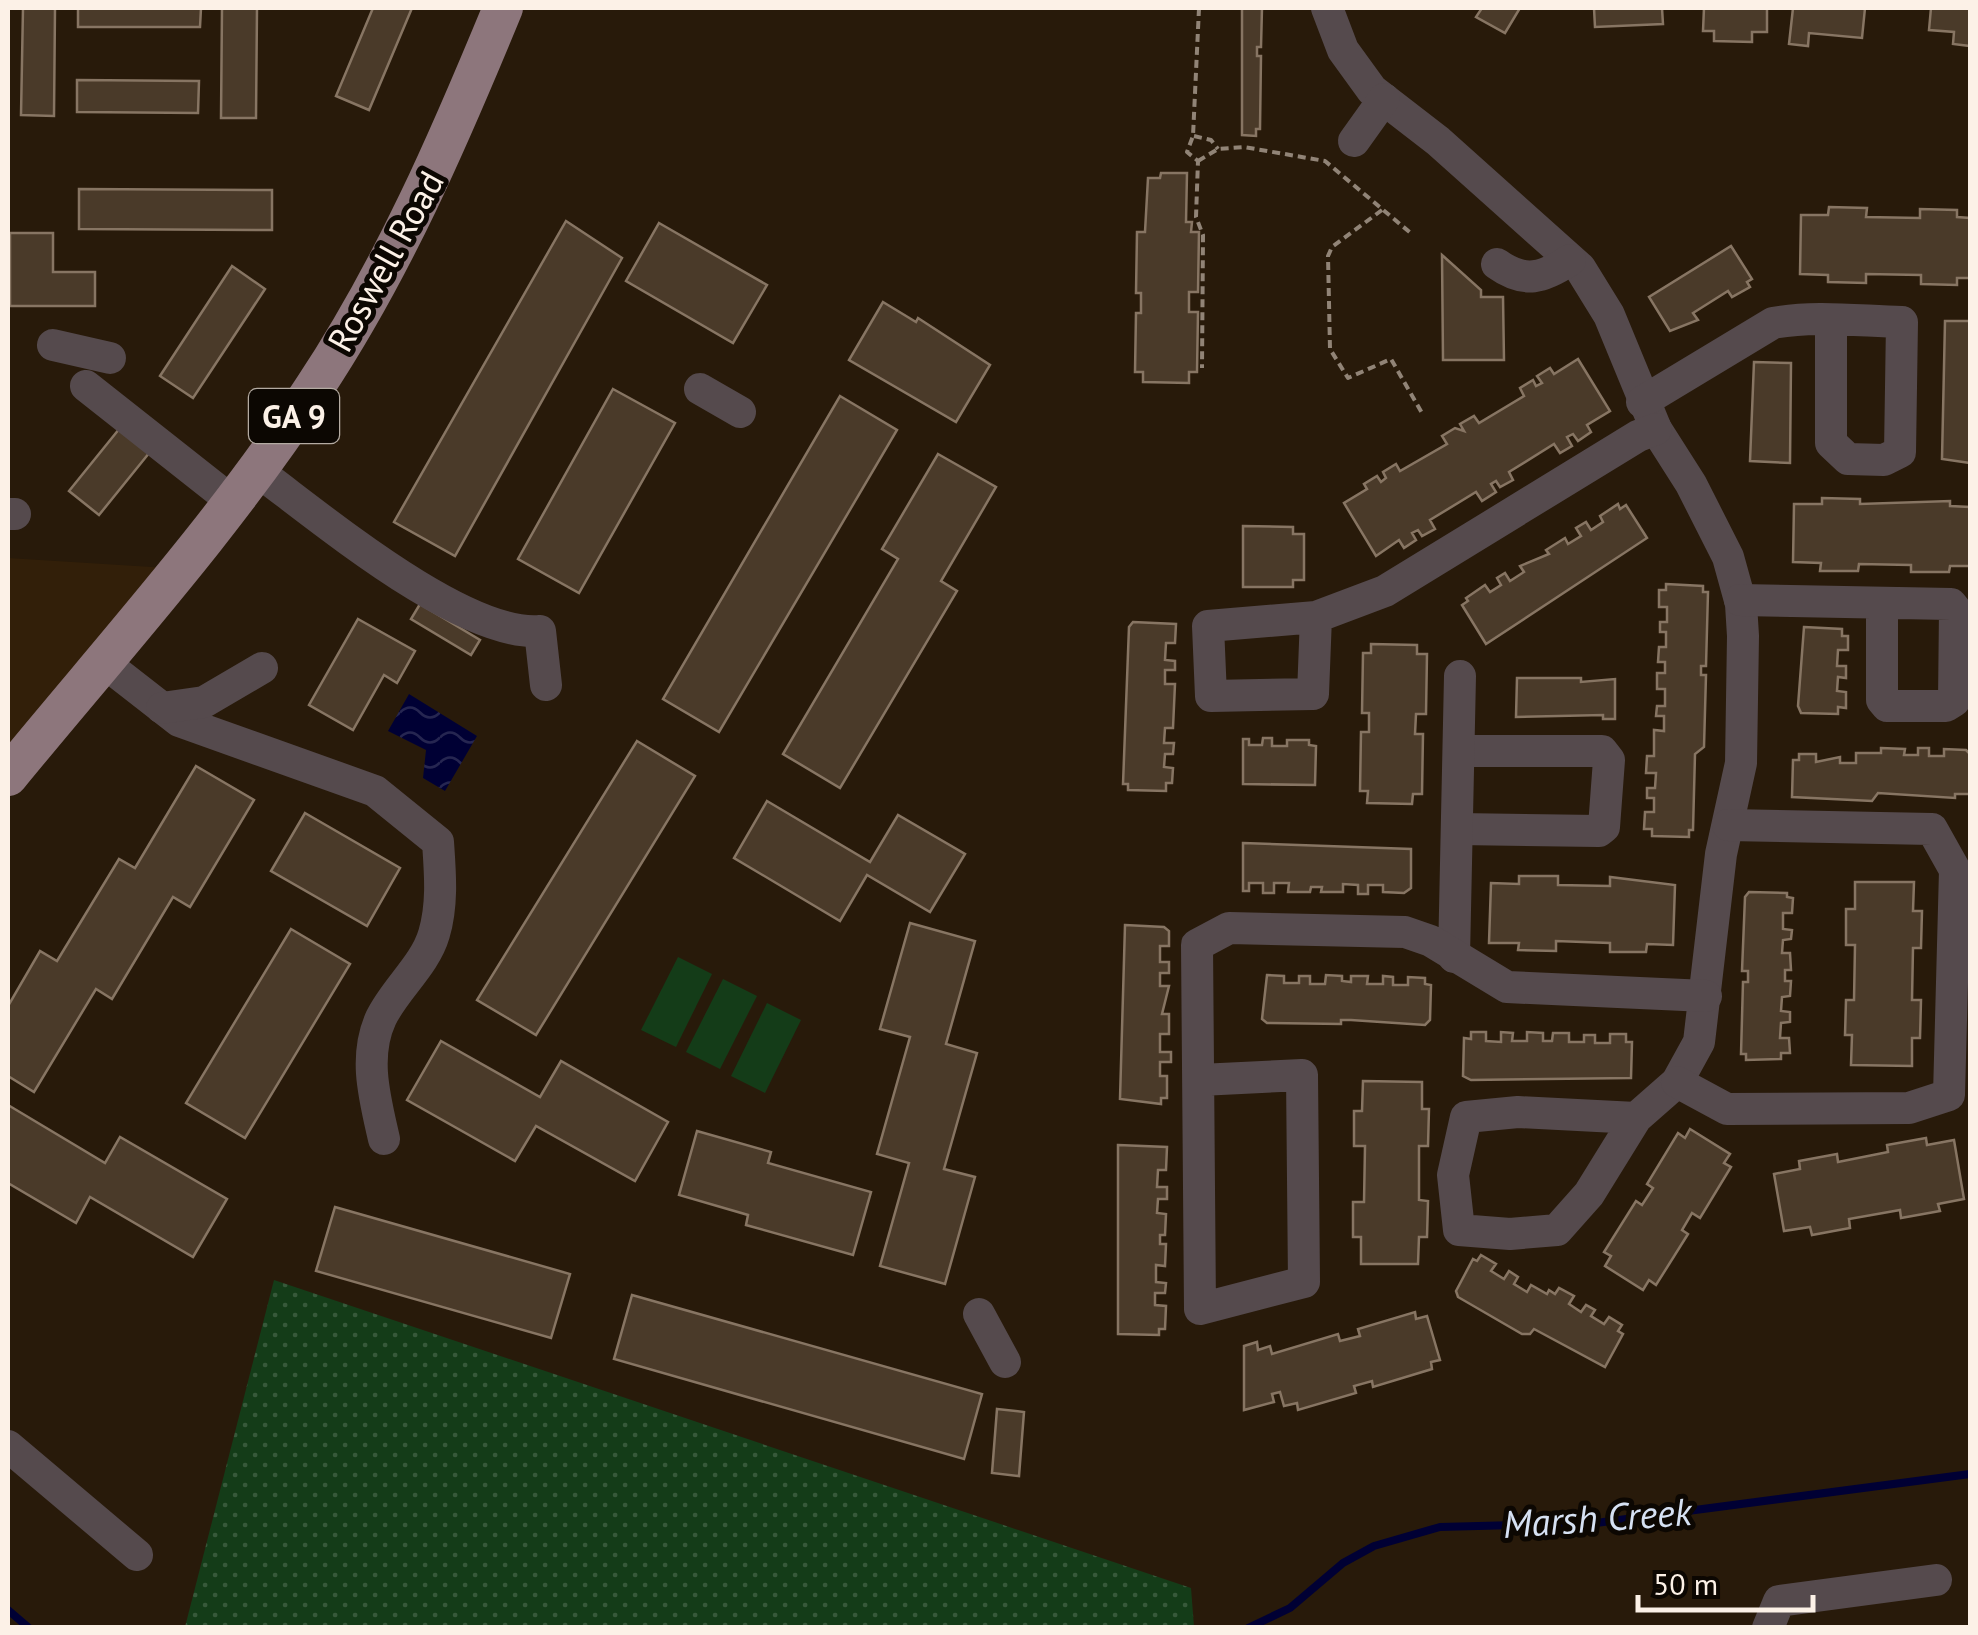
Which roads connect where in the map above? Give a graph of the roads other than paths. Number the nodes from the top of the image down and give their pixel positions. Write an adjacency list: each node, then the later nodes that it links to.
1 (503, 8): 14 (main road, Roswell Road / GA 9)
2 (1327, 8): 3 (street)
3 (1384, 99): 4 (street); 5 (street)
4 (1354, 141)
5 (1570, 260): 6 (street); 13 (street)
6 (1497, 264)
7 (1831, 320): 13 (street)
8 (53, 345): 9 (street)
9 (110, 358)
10 (86, 386): 14 (street)
11 (700, 389): 12 (street)
12 (740, 412)
13 (1649, 416): 15 (street); 17 (street)
14 (244, 486): 18 (main road, Roswell Road / GA 9); 21 (street)
15 (1740, 600): 16 (street); 25 (street)
16 (1882, 603)
17 (1316, 617)
18 (102, 661): 22 (street); 24 (main road, Roswell Road / GA 9)
19 (262, 668): 22 (street)
20 (1460, 676): 23 (street)
21 (546, 686)
22 (162, 708): 32 (street)
23 (1459, 751): 26 (street); 26 (street)
24 (8, 776)
25 (1728, 825): 28 (street); 30 (street)
26 (1458, 829): 27 (street)
27 (1454, 956): 28 (street); 29 (street)
28 (1706, 996): 30 (street)
29 (1200, 1080): 29 (street)
30 (1676, 1082): 31 (street)
31 (1636, 1118): 31 (street)
32 (384, 1139)
33 (979, 1314): 34 (street)
34 (1005, 1362)
35 (8, 1446): 36 (street)
36 (137, 1555)
37 (1936, 1580): 38 (street)
38 (1768, 1628)

